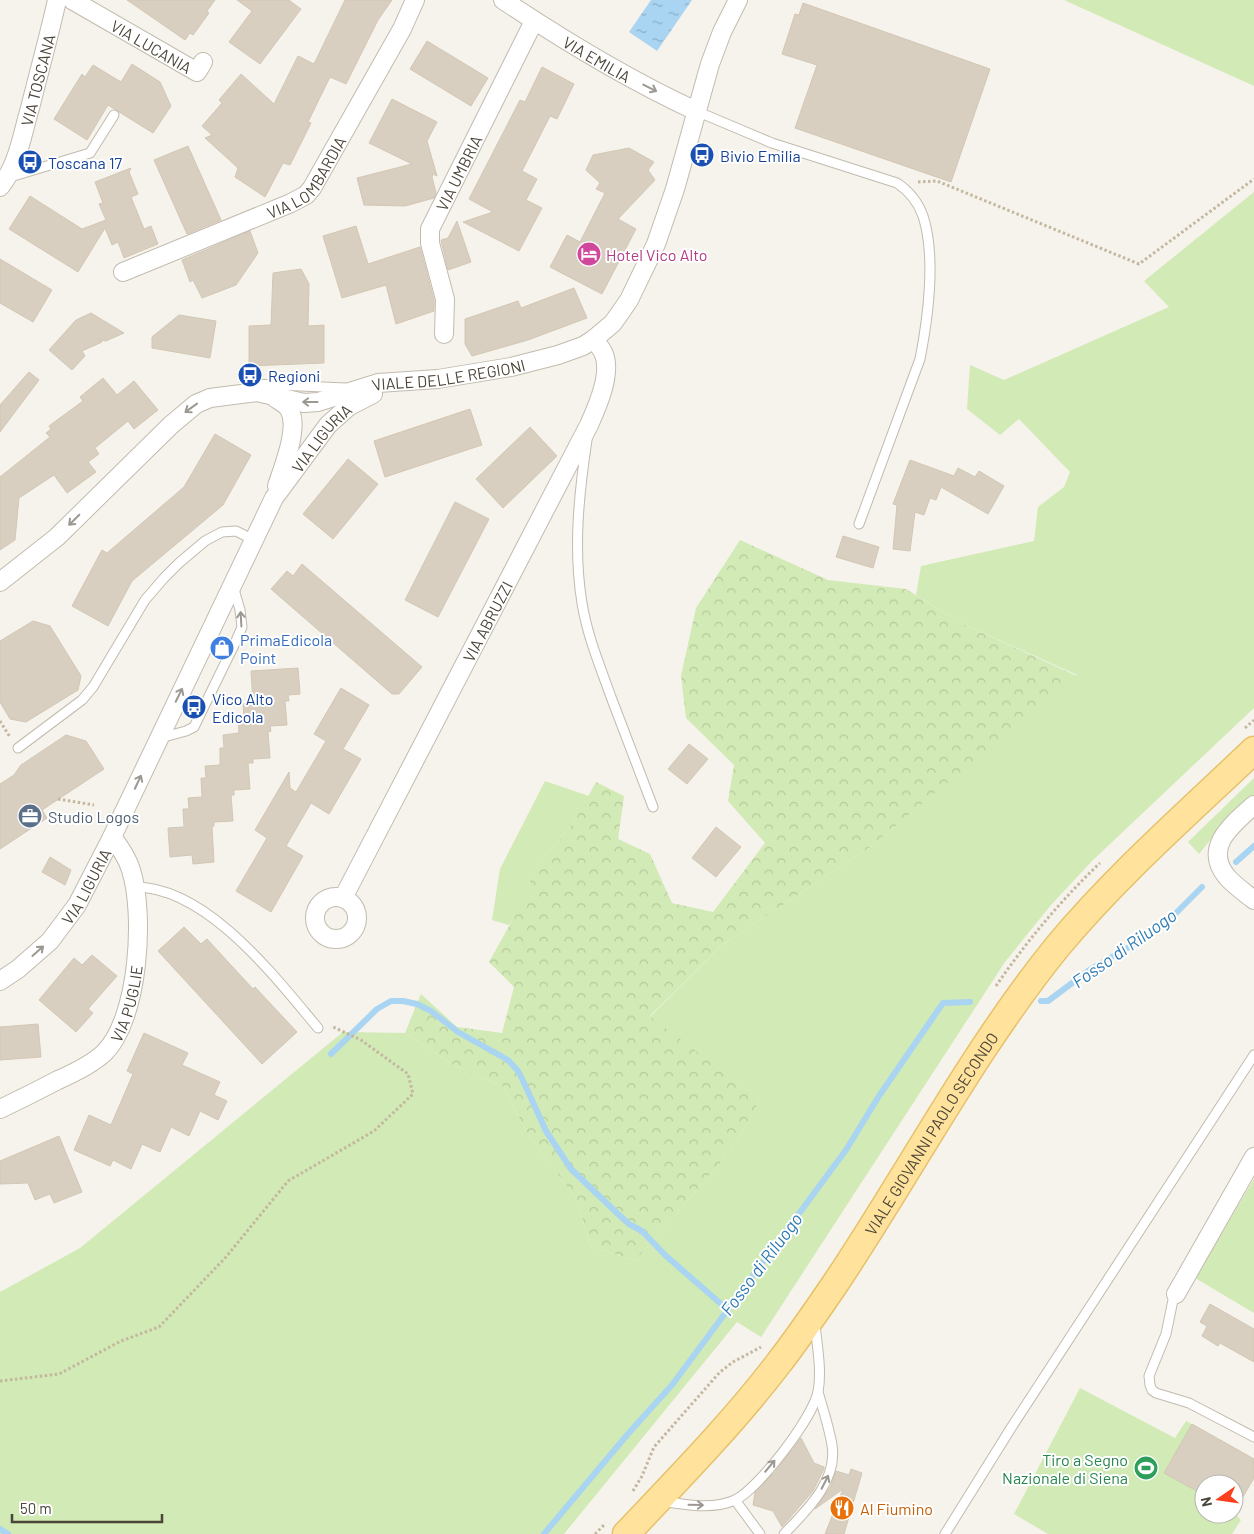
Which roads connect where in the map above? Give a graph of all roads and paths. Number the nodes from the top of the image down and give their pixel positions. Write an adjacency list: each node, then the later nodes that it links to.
1 (57, 0): 11 (street, VIA TOSCANA)
2 (72, 0): 7 (street, VIA LUCANIA)
3 (415, 0): 13 (street, VIA LOMBARDIA)
4 (503, 0): 6 (street, VIA EMILIA)
5 (738, 0): 8 (street, VIALE DELLE REGIONI)
6 (534, 21): 8 (street, VIA EMILIA, one-way to 8); 14 (street, VIA UMBRIA)
7 (203, 62)
8 (696, 111): 12 (lane); 15 (street, VIALE DELLE REGIONI)
9 (114, 115): 11 (lane)
10 (1254, 179): 12 (path)
11 (3, 183)
12 (897, 183): 22 (lane)
13 (123, 272)
14 (444, 334)
15 (594, 339): 16 (street, VIALE DELLE REGIONI); 20 (street, VIA ABRUZZI)
16 (408, 382): 17 (street, VIALE DELLE REGIONI); 21 (street, VIA LIGURIA)
17 (356, 389): 18 (street, VIALE DELLE REGIONI, one-way to 18); 19 (lane)
18 (271, 395): 19 (street, VIALE DELLE REGIONI); 21 (street, VIA LIGURIA)
19 (216, 397): 24 (street, VIALE DELLE REGIONI, one-way to 24)
20 (589, 425): 32 (lane); 35 (street, VIA ABRUZZI)
21 (274, 498): 23 (street, VIA LIGURIA)
22 (859, 524)
23 (254, 540): 25 (street, VIA LIGURIA); 27 (lane)
24 (0, 582)
25 (233, 586): 26 (street, VIA LIGURIA, one-way to 25); 26 (lane, one-way to 25)
26 (158, 739): 33 (street, VIA LIGURIA, one-way to 26)
27 (18, 748)
28 (1254, 750): 43 (main road, VIALE GIOVANNI PAOLO SECONDO)
29 (58, 799): 30 (path)
30 (94, 805)
31 (1254, 805): 36 (street)
32 (653, 807)
33 (112, 837): 34 (street, VIA PUGLIE); 37 (street, VIA LIGURIA, one-way to 33)
34 (135, 887): 38 (lane); 40 (street, VIA PUGLIE)
35 (343, 898)
36 (1254, 900)
37 (0, 981)
38 (318, 1028): 44 (path)
39 (1254, 1055): 52 (lane)
40 (0, 1109)
41 (1254, 1157): 42 (street)
42 (1176, 1294): 46 (lane)
43 (814, 1314): 45 (lane); 47 (main road, VIALE GIOVANNI PAOLO SECONDO)
44 (0, 1381)
45 (818, 1391): 48 (lane, one-way to 45); 51 (lane, one-way to 45)
46 (1254, 1437)
47 (658, 1500): 48 (lane, one-way to 48); 49 (main road, VIALE GIOVANNI PAOLO SECONDO)
48 (735, 1500): 50 (lane)
49 (626, 1534)
50 (760, 1534)
51 (784, 1534)
52 (944, 1534)

